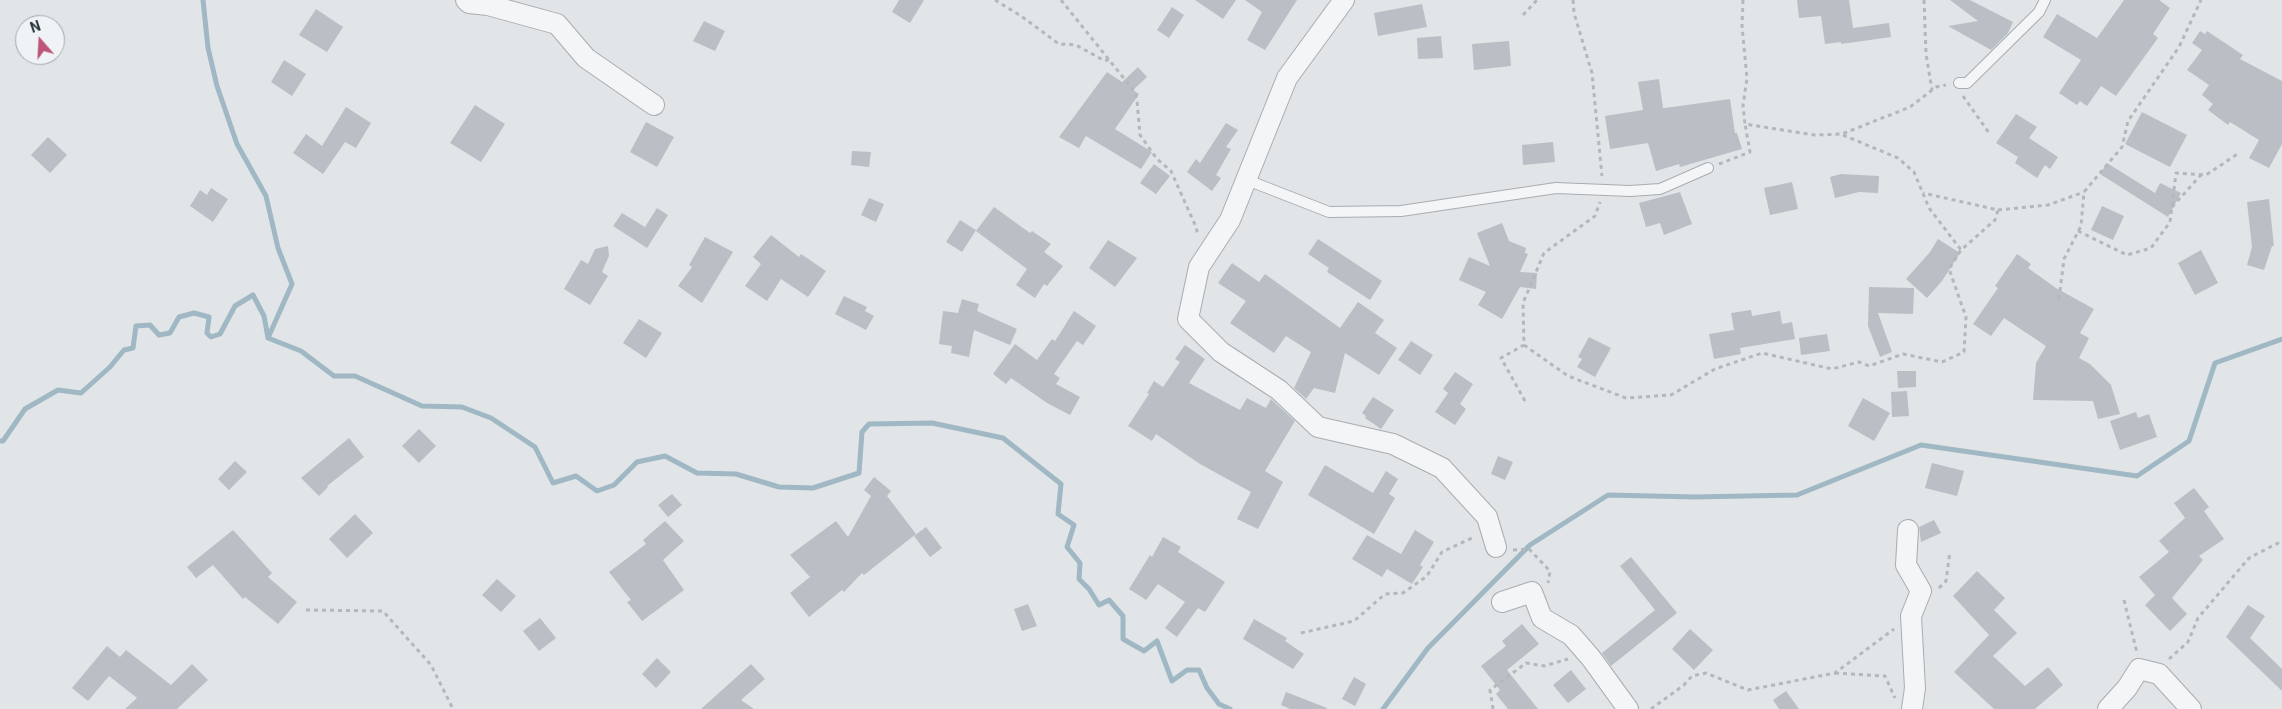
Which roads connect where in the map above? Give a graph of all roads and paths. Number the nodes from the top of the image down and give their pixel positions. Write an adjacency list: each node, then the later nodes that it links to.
1 (466, 0): 15 (street)
2 (995, 0): 12 (path)
3 (1061, 0): 12 (path)
4 (1344, 0): 22 (street)
5 (1537, 0): 11 (path)
6 (1573, 0): 23 (path)
7 (1743, 0): 16 (path)
8 (1924, 0): 14 (path)
9 (2045, 0): 13 (lane)
10 (2201, 0): 24 (path)
11 (1523, 15)
12 (1110, 59): 30 (path)
13 (1959, 83): 14 (path); 17 (path)
14 (1932, 90): 18 (path)
15 (654, 105)
16 (1745, 124): 18 (path); 20 (path)
17 (1989, 133)
18 (1842, 134): 25 (path)
19 (2239, 153): 21 (path)
20 (1708, 168): 23 (lane)
21 (2202, 175): 26 (path); 26 (path)
22 (1247, 180): 23 (lane); 30 (street)
23 (1604, 190): 32 (path)
24 (2084, 192): 27 (path); 28 (path)
25 (1923, 193): 27 (path); 29 (path)
26 (2172, 208): 28 (path)
27 (1998, 210): 29 (path)
28 (2078, 231): 31 (path)
29 (1962, 250): 32 (path)
30 (1203, 262): 36 (street)
31 (2059, 298)
32 (1524, 344): 33 (path)
33 (1525, 401)
34 (1908, 530): 43 (street)
35 (2282, 541): 48 (path)
36 (1496, 547): 38 (path); 44 (path)
37 (1950, 550): 39 (path)
38 (1532, 592): 41 (street); 45 (street)
39 (1932, 595)
40 (2124, 600): 46 (path)
41 (1502, 602)
42 (306, 610): 50 (path)
43 (1911, 616): 47 (path); 49 (street)
44 (1300, 633)
45 (1587, 654): 51 (path); 52 (street)
46 (2139, 669): 48 (street); 54 (street)
47 (1834, 672): 49 (path); 53 (path)
48 (2159, 674): 55 (street)
49 (1904, 705)
50 (452, 709)
51 (1493, 709)
52 (1628, 709)
53 (1651, 709)
54 (2108, 709)
55 (2191, 709)

